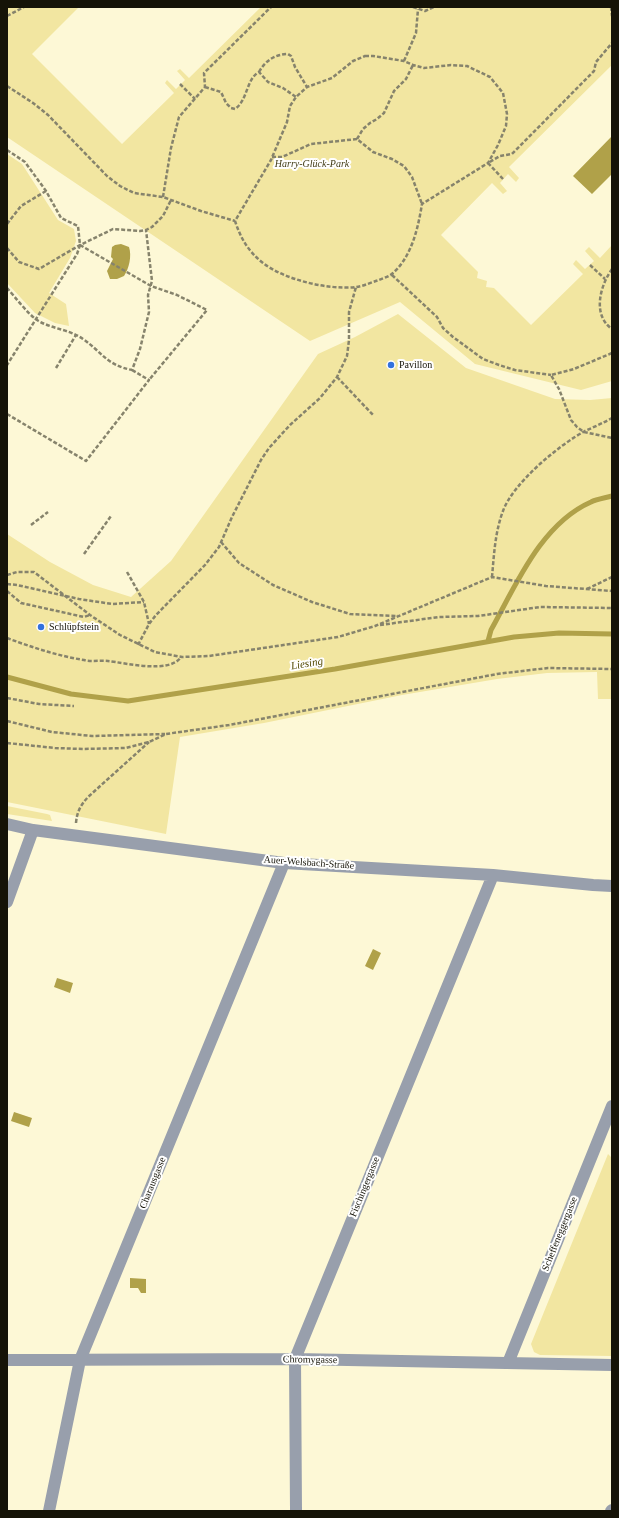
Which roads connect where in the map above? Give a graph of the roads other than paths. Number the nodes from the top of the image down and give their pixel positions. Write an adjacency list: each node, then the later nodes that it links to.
1 (7, 824): 2 (street, Auer-Welsbach-Straße)
2 (33, 830): 3 (street, Auer-Welsbach-Straße); 6 (street)
3 (284, 863): 4 (street, Auer-Welsbach-Straße); 10 (street, Charausgasse)
4 (493, 875): 5 (street, Auer-Welsbach-Straße); 8 (street, Fischingergasse)
5 (612, 886)
6 (7, 902)
7 (612, 1106): 11 (street, Scheffeneggergasse)
8 (295, 1359): 10 (street, Chromygasse); 11 (street, Chromygasse); 14 (street, Fischingergasse)
9 (7, 1360): 10 (street, Chromygasse)
10 (80, 1360): 13 (street, Charausgasse)
11 (508, 1363): 12 (street, Chromygasse)
12 (612, 1365)
13 (49, 1511)
14 (296, 1511)

